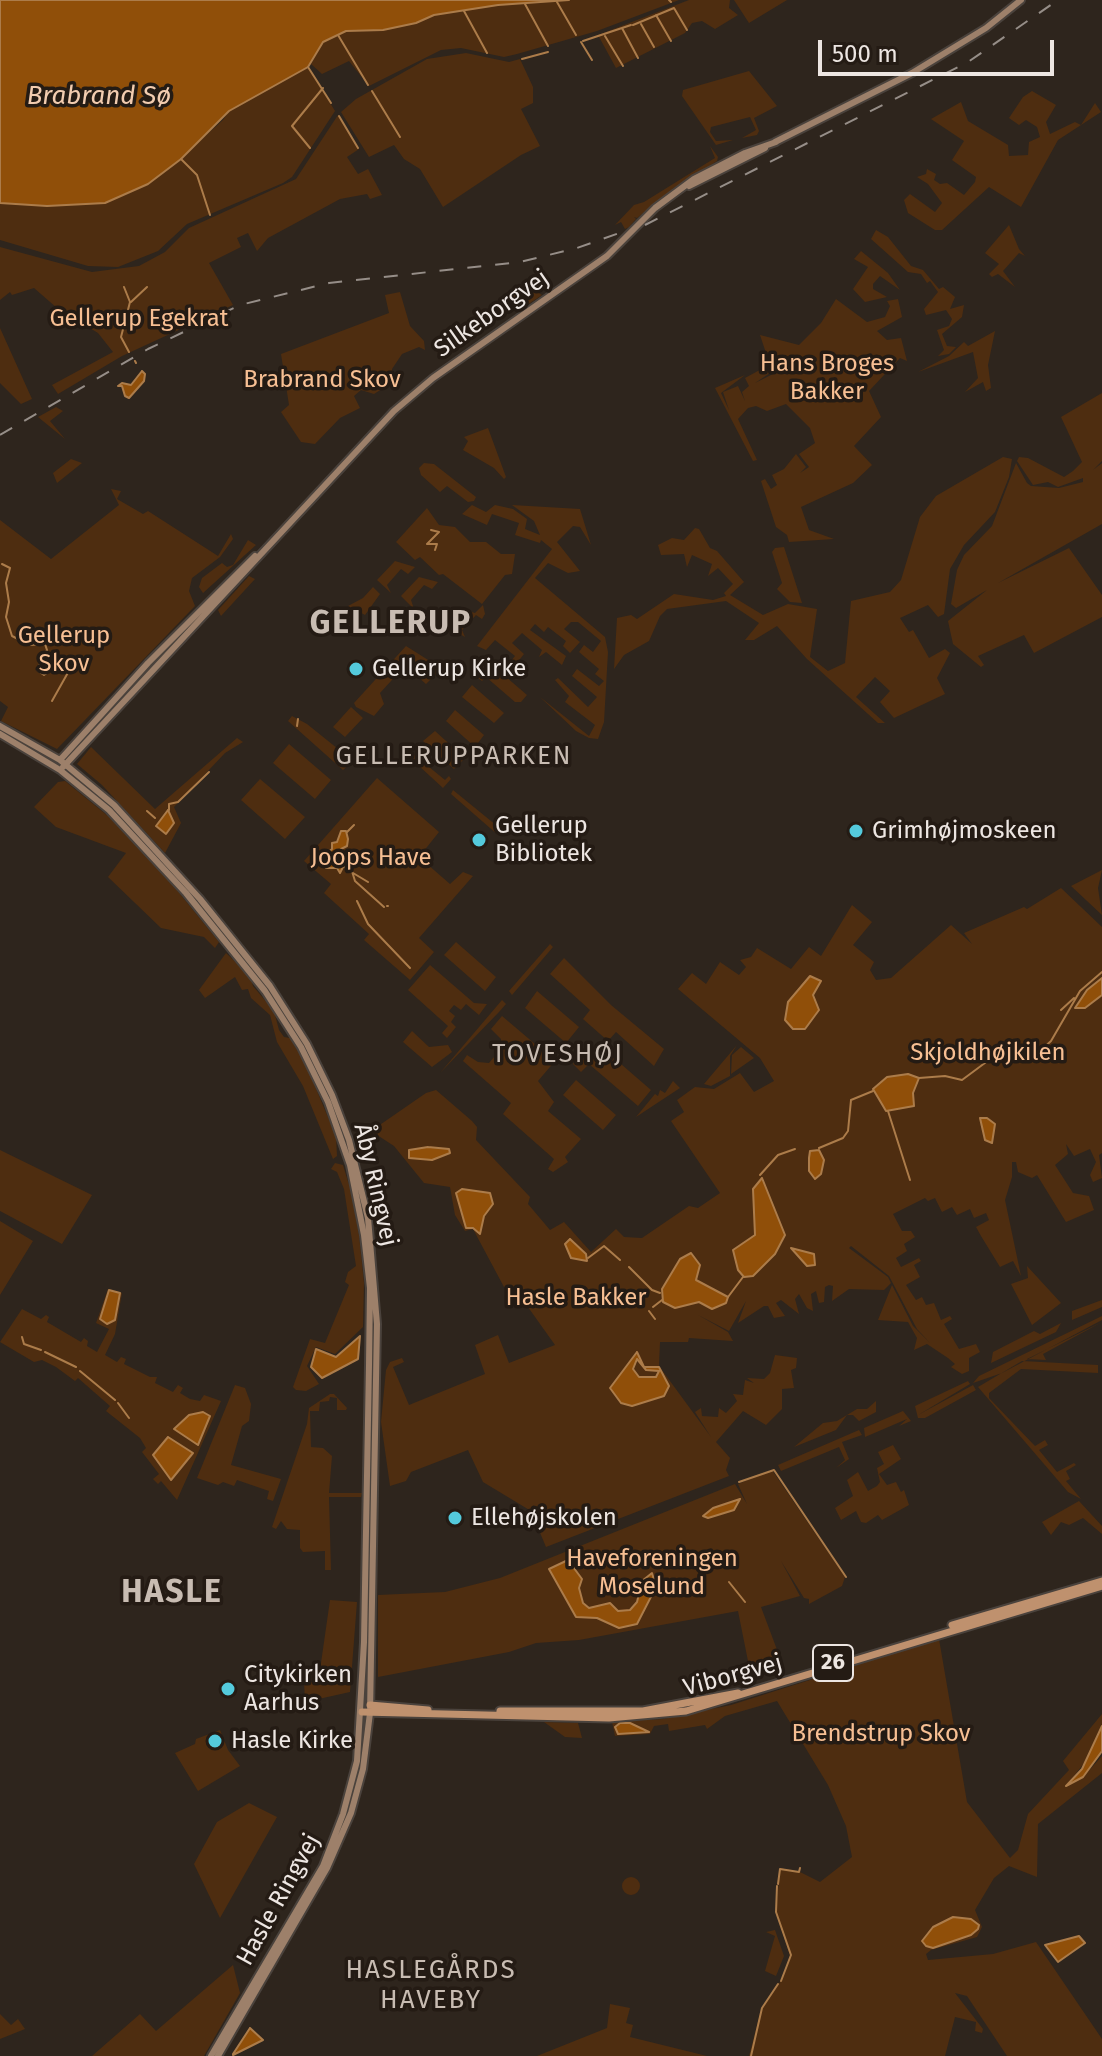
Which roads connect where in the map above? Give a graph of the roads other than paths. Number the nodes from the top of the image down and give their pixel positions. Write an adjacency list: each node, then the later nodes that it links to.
1 (1021, 0): 4 (main road, Silkeborgvej)
2 (0, 726): 4 (main road)
3 (0, 734): 4 (main road)
4 (60, 765): 6 (main road, Åby Ringvej)
5 (1102, 1584): 6 (main road, Viborgvej / 26)
6 (366, 1709): 7 (main road, Hasle Ringvej); 8 (main road, Hasle Ringvej)
7 (211, 2056)
8 (218, 2056)

